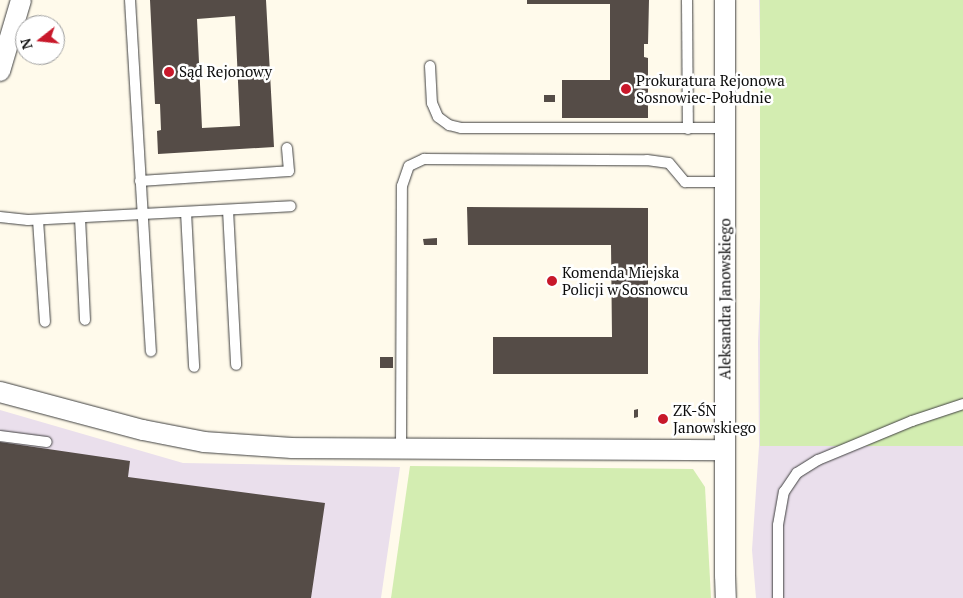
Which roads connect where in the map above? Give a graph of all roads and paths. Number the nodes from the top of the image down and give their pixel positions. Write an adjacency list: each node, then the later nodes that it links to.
1 (21, 0): 5 (street)
2 (130, 0): 10 (lane)
3 (688, 0): 8 (lane)
4 (725, 0): 7 (street, Aleksandra Janowskiego)
5 (2, 59)
6 (430, 66): 8 (lane)
7 (724, 128): 8 (lane); 11 (street, Aleksandra Janowskiego)
8 (688, 129)
9 (287, 148): 10 (lane)
10 (140, 181): 15 (lane)
11 (725, 182): 28 (lane); 29 (street, Aleksandra Janowskiego)
12 (291, 206): 13 (lane)
13 (228, 210): 14 (lane); 22 (lane)
14 (186, 212): 15 (lane); 23 (lane)
15 (141, 214): 17 (lane); 21 (lane)
16 (0, 216): 18 (lane)
17 (80, 218): 18 (lane); 19 (lane)
18 (38, 220): 20 (lane)
19 (86, 320)
20 (45, 322)
21 (151, 351)
22 (236, 365)
23 (194, 367)
24 (0, 392): 28 (street)
25 (963, 404): 31 (lane)
26 (0, 436): 27 (lane)
27 (47, 442)
28 (401, 448): 29 (street)
29 (725, 450): 30 (street, Aleksandra Janowskiego)
30 (726, 598)
31 (778, 598)

